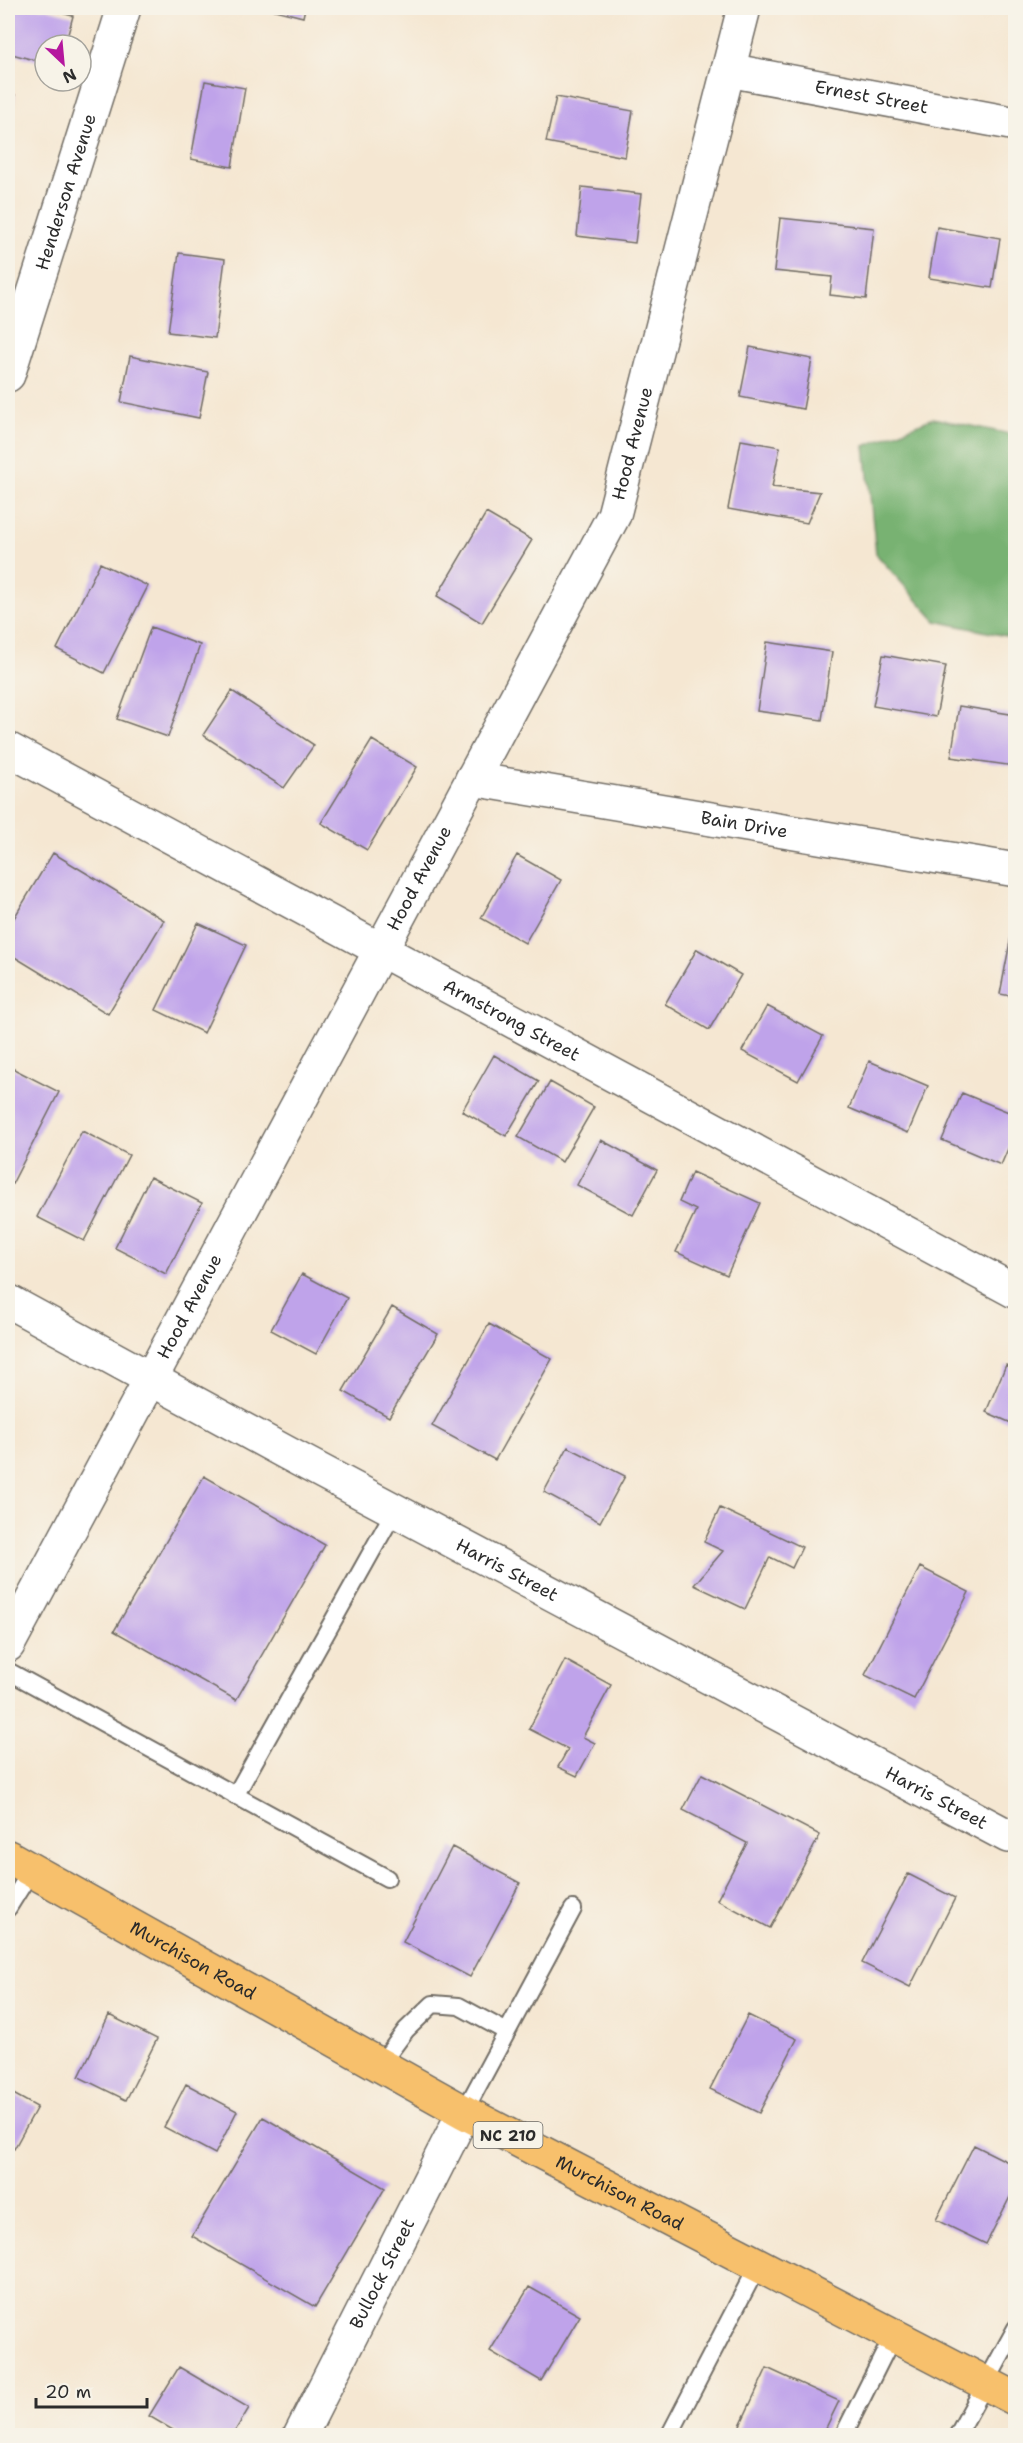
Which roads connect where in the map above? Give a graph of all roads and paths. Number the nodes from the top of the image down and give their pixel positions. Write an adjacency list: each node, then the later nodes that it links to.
1 (124, 8): 5 (street, Henderson Avenue)
2 (744, 8): 3 (street, Hood Avenue)
3 (728, 70): 4 (street, Ernest Street); 7 (street, Hood Avenue)
4 (1016, 124)
5 (8, 375)
6 (8, 749): 9 (street, Armstrong Street)
7 (472, 779): 8 (street, Bain Drive); 9 (street, Hood Avenue)
8 (1016, 870)
9 (379, 950): 10 (street, Armstrong Street); 12 (street, Hood Avenue)
10 (1016, 1292)
11 (8, 1301): 12 (street, Harris Street)
12 (152, 1379): 13 (street, Harris Street); 14 (street, Hood Avenue)
13 (394, 1510): 16 (lane); 17 (street, Harris Street)
14 (8, 1645)
15 (8, 1671): 16 (lane)
16 (235, 1796): 19 (lane)
17 (1008, 1836)
18 (19, 1864): 20 (lane); 23 (main road, Murchison Road / NC 210)
19 (387, 1878)
20 (8, 1908)
21 (573, 1909): 22 (lane)
22 (507, 2032): 23 (lane); 24 (lane)
23 (380, 2065): 24 (main road, Murchison Road / NC 210)
24 (464, 2112): 25 (main road, Murchison Road / NC 210); 30 (street, Bullock Street)
25 (758, 2265): 27 (main road, Murchison Road / NC 210); 31 (lane)
26 (1016, 2328): 28 (lane)
27 (893, 2336): 28 (main road, Murchison Road / NC 210); 32 (lane)
28 (985, 2384): 29 (main road, Murchison Road / NC 210); 33 (lane)
29 (1016, 2399)
30 (300, 2436)
31 (669, 2436)
32 (843, 2436)
33 (957, 2436)

